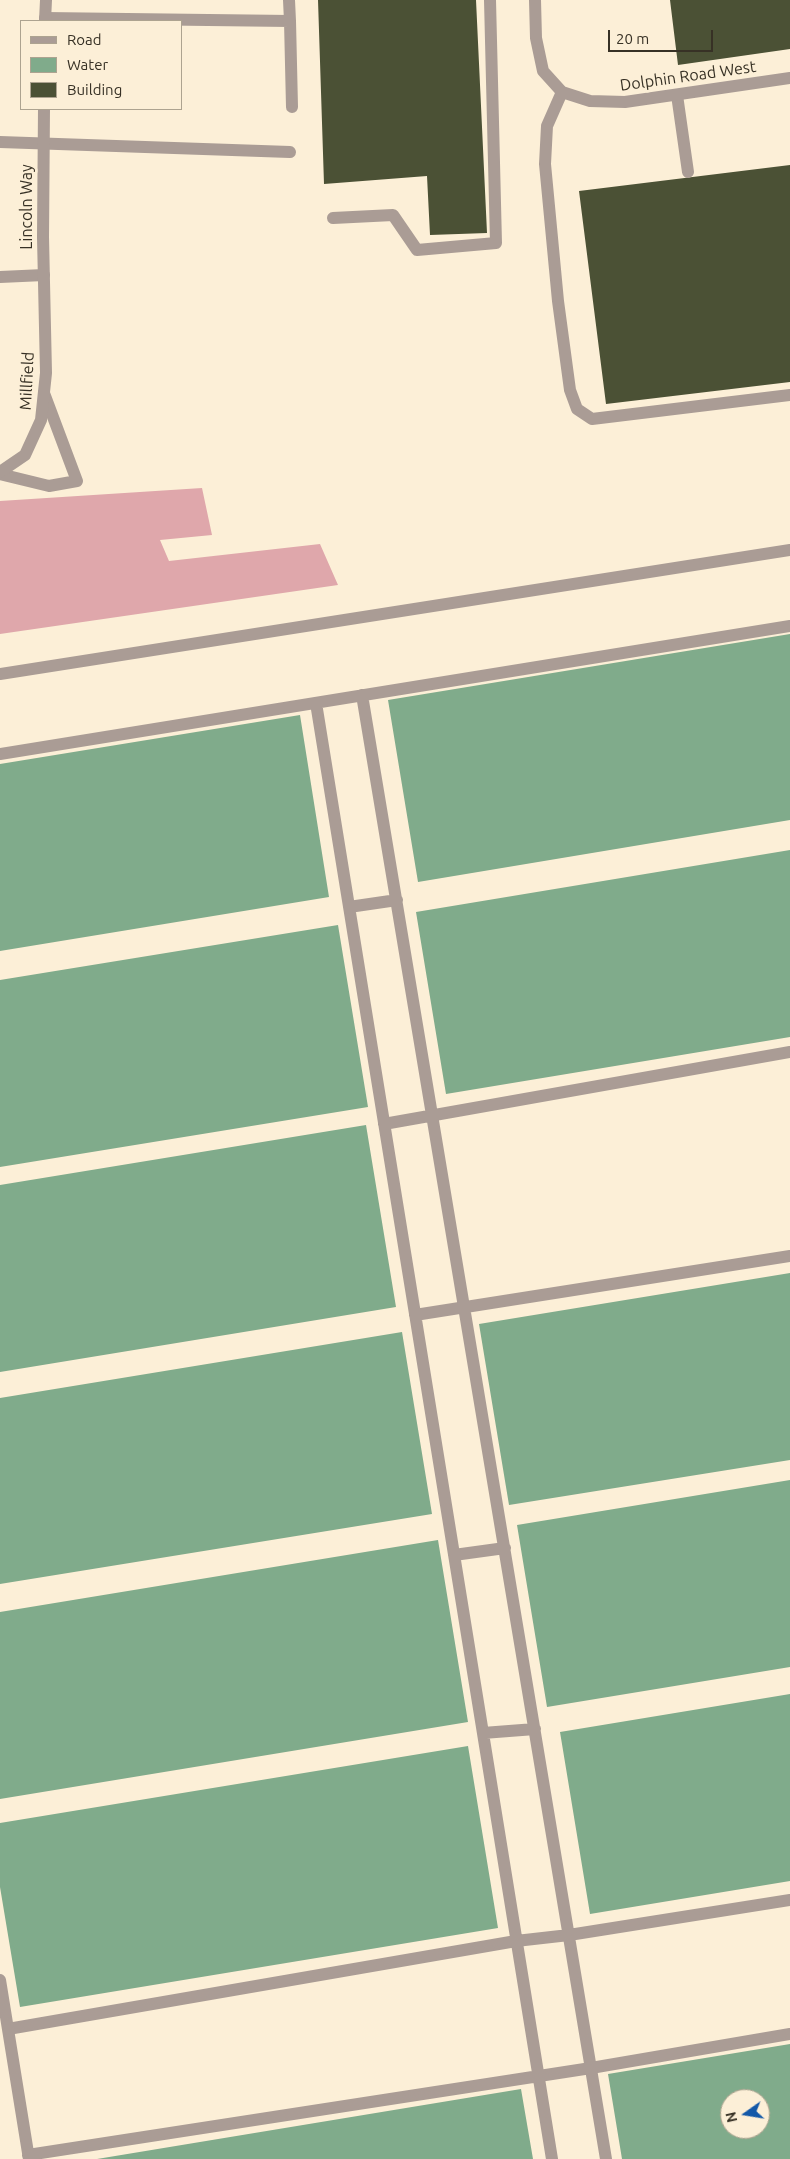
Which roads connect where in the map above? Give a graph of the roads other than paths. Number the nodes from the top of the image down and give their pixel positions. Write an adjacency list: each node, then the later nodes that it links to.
1 (46, 0): 5 (street)
2 (289, 0): 7 (street)
3 (490, 0): 17 (street)
4 (534, 0): 9 (street)
5 (45, 20)
6 (182, 21): 7 (street)
7 (290, 21): 11 (street)
8 (790, 78): 10 (street, Dolphin Road West)
9 (562, 92): 10 (street, Dolphin Road West); 22 (street)
10 (677, 94): 16 (street)
11 (292, 107)
12 (44, 110): 14 (street, Lincoln Way)
13 (0, 142): 14 (street)
14 (44, 143): 15 (street); 18 (street, Lincoln Way)
15 (290, 152)
16 (688, 172)
17 (333, 218)
18 (44, 275): 19 (street); 20 (street, Lincoln Way)
19 (0, 277)
20 (45, 306): 21 (street, Millfield)
21 (44, 393): 23 (street, Millfield); 23 (street)
22 (790, 395)
23 (0, 473)
24 (790, 550): 26 (street)
25 (790, 626): 27 (street)
26 (0, 674)
27 (362, 695): 28 (street); 30 (street)
28 (316, 703): 29 (street); 31 (street)
29 (0, 754)
30 (397, 900): 31 (street); 33 (street)
31 (349, 907): 34 (street)
32 (790, 1052): 33 (street)
33 (433, 1115): 34 (street); 36 (street)
34 (384, 1124): 37 (street)
35 (790, 1256): 36 (street)
36 (465, 1306): 37 (street); 38 (street)
37 (415, 1315): 39 (street)
38 (506, 1548): 39 (street); 40 (street)
39 (454, 1555): 41 (street)
40 (535, 1729): 41 (street); 43 (street)
41 (483, 1733): 44 (street)
42 (790, 1900): 43 (street)
43 (569, 1935): 44 (street); 48 (street)
44 (516, 1941): 46 (street); 49 (street)
45 (0, 1980): 46 (street)
46 (8, 2029): 50 (street)
47 (790, 2034): 48 (street)
48 (591, 2068): 49 (street); 52 (street)
49 (538, 2075): 50 (street); 51 (street)
50 (29, 2157)
51 (552, 2159)
52 (606, 2159)

